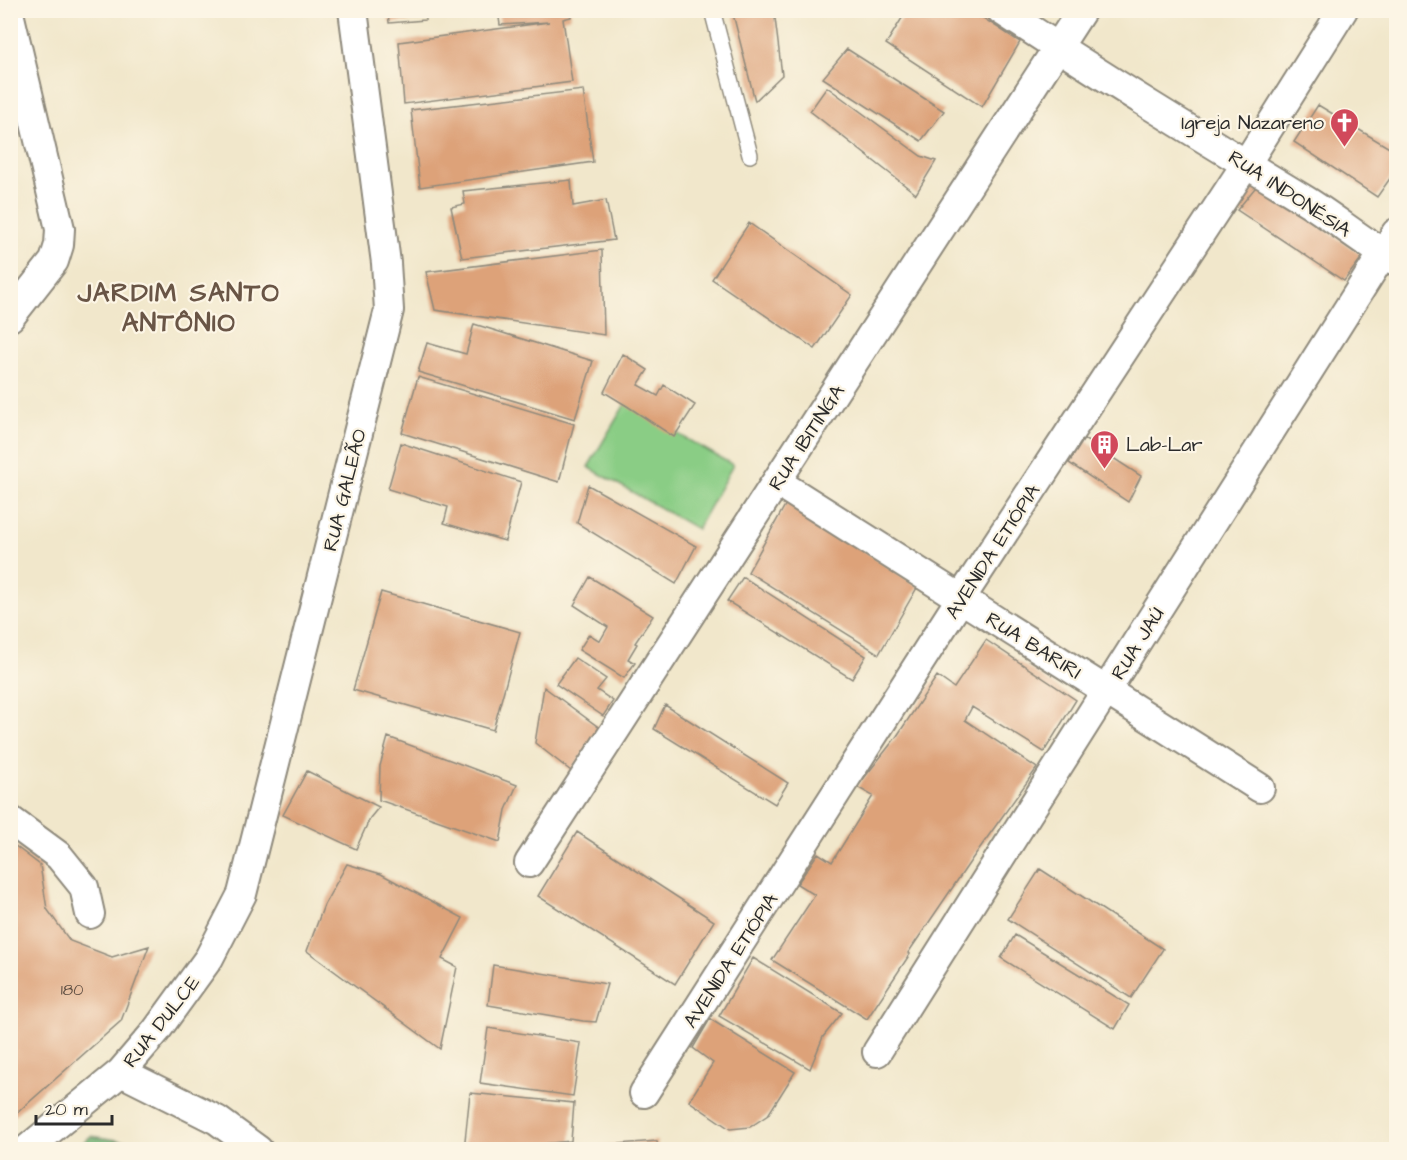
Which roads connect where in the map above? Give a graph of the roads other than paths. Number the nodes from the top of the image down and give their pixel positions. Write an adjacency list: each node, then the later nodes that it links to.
1 (353, 10): 19 (street, RUA GALEÃO)
2 (712, 10): 8 (lane)
3 (1001, 10): 7 (street, RUA INDONÉSIA)
4 (1082, 10): 7 (street, RUA IBITINGA)
5 (1344, 10): 9 (street, AVENIDA ETIÓPIA)
6 (12, 16): 11 (street)
7 (1058, 48): 9 (street, RUA INDONÉSIA); 12 (street, RUA IBITINGA)
8 (750, 155)
9 (1246, 164): 10 (street, RUA INDONÉSIA); 13 (street, AVENIDA ETIÓPIA)
10 (1392, 249): 14 (street, RUA JAÚ)
11 (10, 317)
12 (777, 482): 13 (street, RUA BARIRI); 17 (street, RUA IBITINGA)
13 (961, 598): 14 (street, RUA BARIRI); 22 (street, AVENIDA ETIÓPIA)
14 (1107, 691): 15 (street, RUA BARIRI); 20 (street, RUA JAÚ)
15 (1260, 788)
16 (10, 820): 18 (street)
17 (529, 863)
18 (90, 914)
19 (209, 958): 21 (street, RUA DULCE)
20 (876, 1052)
21 (121, 1072): 23 (street, RUA DULCE); 24 (street)
22 (644, 1093)
23 (26, 1149)
24 (258, 1149)

